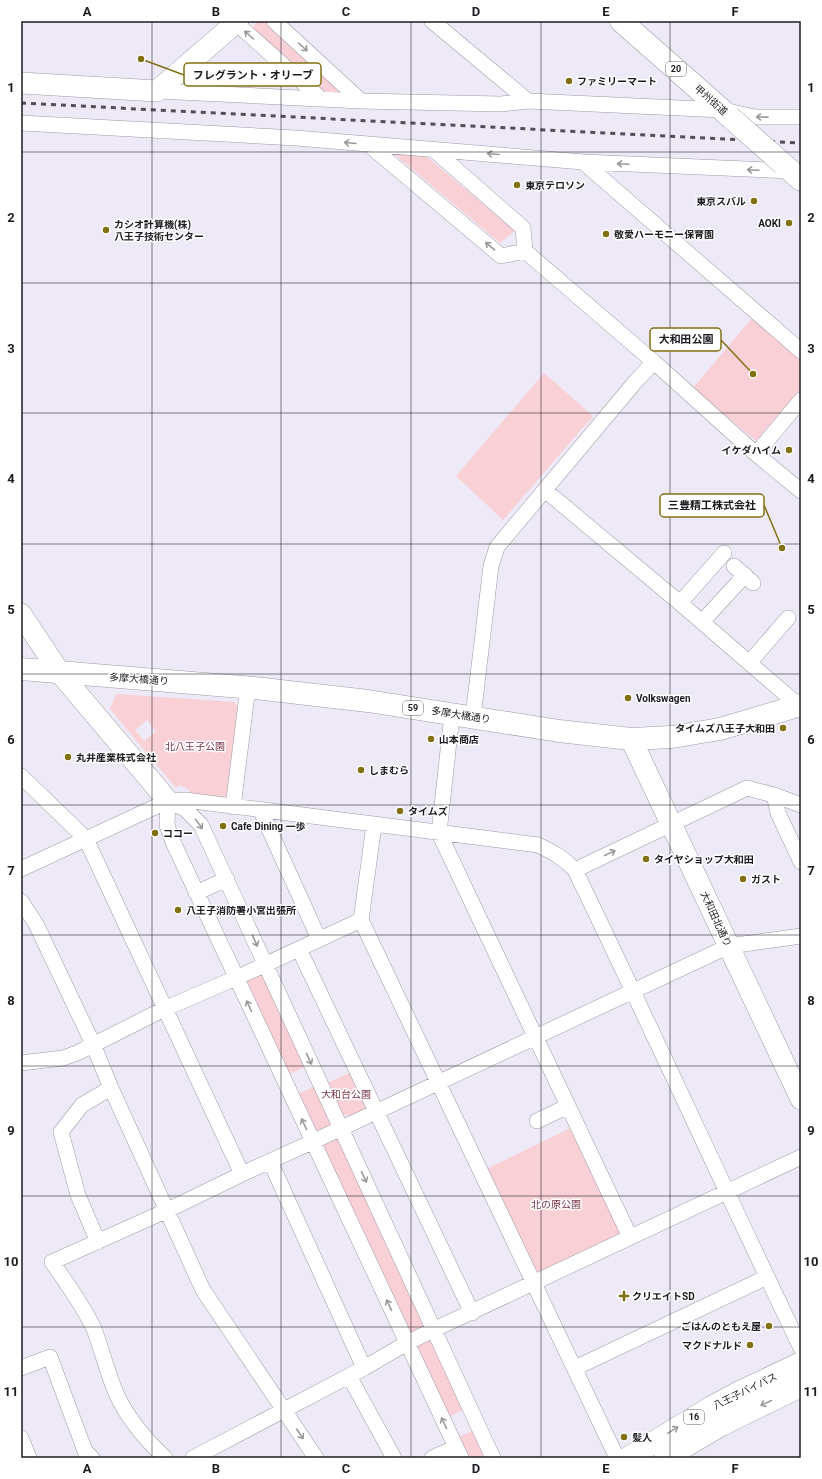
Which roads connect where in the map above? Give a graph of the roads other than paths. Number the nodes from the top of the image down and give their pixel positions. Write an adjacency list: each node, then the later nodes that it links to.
1 (274, 21): 8 (street, one-way to 8)
2 (432, 21): 9 (street)
3 (621, 21): 10 (main road, 甲州街道 / 20)
4 (237, 22): 6 (street); 7 (street, one-way to 4)
5 (21, 83): 6 (street)
6 (157, 91): 7 (street)
7 (320, 98): 8 (street)
8 (361, 101): 9 (street)
9 (528, 101): 10 (street)
10 (726, 113): 11 (street, one-way to 10); 16 (main road, 甲州街道 / 20, bridge)
11 (801, 117)
12 (21, 123): 13 (street, one-way to 12)
13 (369, 145): 14 (street); 17 (street, one-way to 13)
14 (433, 149): 15 (street, one-way to 14); 17 (street)
15 (583, 162): 16 (street, one-way to 15); 18 (street)
16 (794, 172)
17 (525, 252): 19 (street)
18 (801, 350)
19 (654, 362): 21 (street); 22 (street)
20 (801, 400): 21 (street)
21 (756, 454): 23 (street)
22 (546, 491): 26 (street); 36 (street)
23 (801, 491)
24 (724, 553): 26 (street)
25 (744, 575): 29 (street)
26 (680, 603): 29 (street)
27 (21, 614): 32 (street)
28 (788, 618): 30 (street)
29 (702, 622): 30 (street)
30 (750, 662): 34 (street)
31 (21, 670): 32 (main road, 多摩大橋通り / 59)
32 (60, 672): 33 (main road, 多摩大橋通り / 59); 40 (street)
33 (248, 687): 35 (main road, 多摩大橋通り / 59); 42 (street)
34 (800, 705): 37 (main road, 多摩大橋通り / 59)
35 (452, 714): 36 (main road, 多摩大橋通り / 59); 46 (street)
36 (473, 717): 37 (main road, 多摩大橋通り / 59)
37 (631, 739): 44 (street, 大和田北通り)
38 (21, 776): 47 (street)
39 (774, 795): 41 (street); 44 (street); 48 (street)
40 (168, 801): 42 (street); 47 (street); 51 (street, one-way to 51); 52 (street)
41 (801, 806)
42 (233, 807): 43 (street)
43 (260, 809): 45 (street); 56 (street)
44 (671, 824): 50 (street, one-way to 44); 57 (street, 大和田北通り)
45 (374, 825): 46 (street); 54 (street)
46 (439, 833): 50 (street); 63 (street)
47 (86, 839): 49 (street); 62 (street)
48 (801, 862)
49 (21, 869)
50 (575, 870): 61 (street)
51 (227, 879): 52 (street); 59 (street, one-way to 59)
52 (196, 893): 60 (street)
53 (21, 901): 64 (street)
54 (361, 920): 56 (street); 66 (street)
55 (801, 936): 57 (street)
56 (319, 939): 58 (street)
57 (728, 946): 61 (street); 68 (street, 大和田北通り)
58 (298, 949): 59 (street); 70 (street)
59 (265, 964): 60 (street); 72 (street, one-way to 72)
60 (236, 978): 62 (street); 73 (street, one-way to 60)
61 (634, 991): 63 (street); 77 (street)
62 (164, 1009): 64 (street); 76 (street)
63 (535, 1037): 66 (street); 69 (street)
64 (93, 1044): 65 (street); 67 (street)
65 (21, 1063)
66 (439, 1083): 70 (street); 82 (street)
67 (111, 1088): 78 (street); 80 (street)
68 (801, 1099)
69 (568, 1106): 71 (street); 79 (street)
70 (376, 1112): 72 (street); 83 (street)
71 (537, 1121)
72 (341, 1128): 73 (street); 84 (street, one-way to 84)
73 (312, 1142): 75 (street); 85 (street, one-way to 73)
74 (801, 1157): 77 (street)
75 (270, 1161): 76 (street); 89 (street)
76 (242, 1174): 78 (street)
77 (727, 1192): 79 (street); 81 (street)
78 (168, 1210): 80 (street); 93 (street)
79 (630, 1238): 82 (street)
80 (98, 1242): 98 (street)
81 (767, 1277): 86 (street); 90 (street)
82 (534, 1283): 83 (street); 90 (street)
83 (472, 1313): 84 (street)
84 (433, 1330): 85 (street); 103 (street)
85 (407, 1343): 89 (street); 95 (street, one-way to 85)
86 (801, 1348)
87 (801, 1363): 105 (main road, 八王子バイパス / 16, one-way to 87)
88 (21, 1368): 97 (street)
89 (364, 1368): 91 (street)
90 (574, 1368): 104 (street)
91 (349, 1376): 93 (street); 101 (street)
92 (801, 1386): 106 (main road, 八王子バイパス / 16, one-way to 106)
93 (284, 1410): 99 (street); 100 (street, one-way to 100)
94 (21, 1438): 96 (street)
95 (458, 1453): 102 (street)
96 (28, 1458)
97 (92, 1458)
98 (165, 1458)
99 (193, 1458)
100 (316, 1458)
101 (394, 1458)
102 (432, 1458)
103 (494, 1458)
104 (617, 1458)
105 (628, 1458)
106 (664, 1458)

